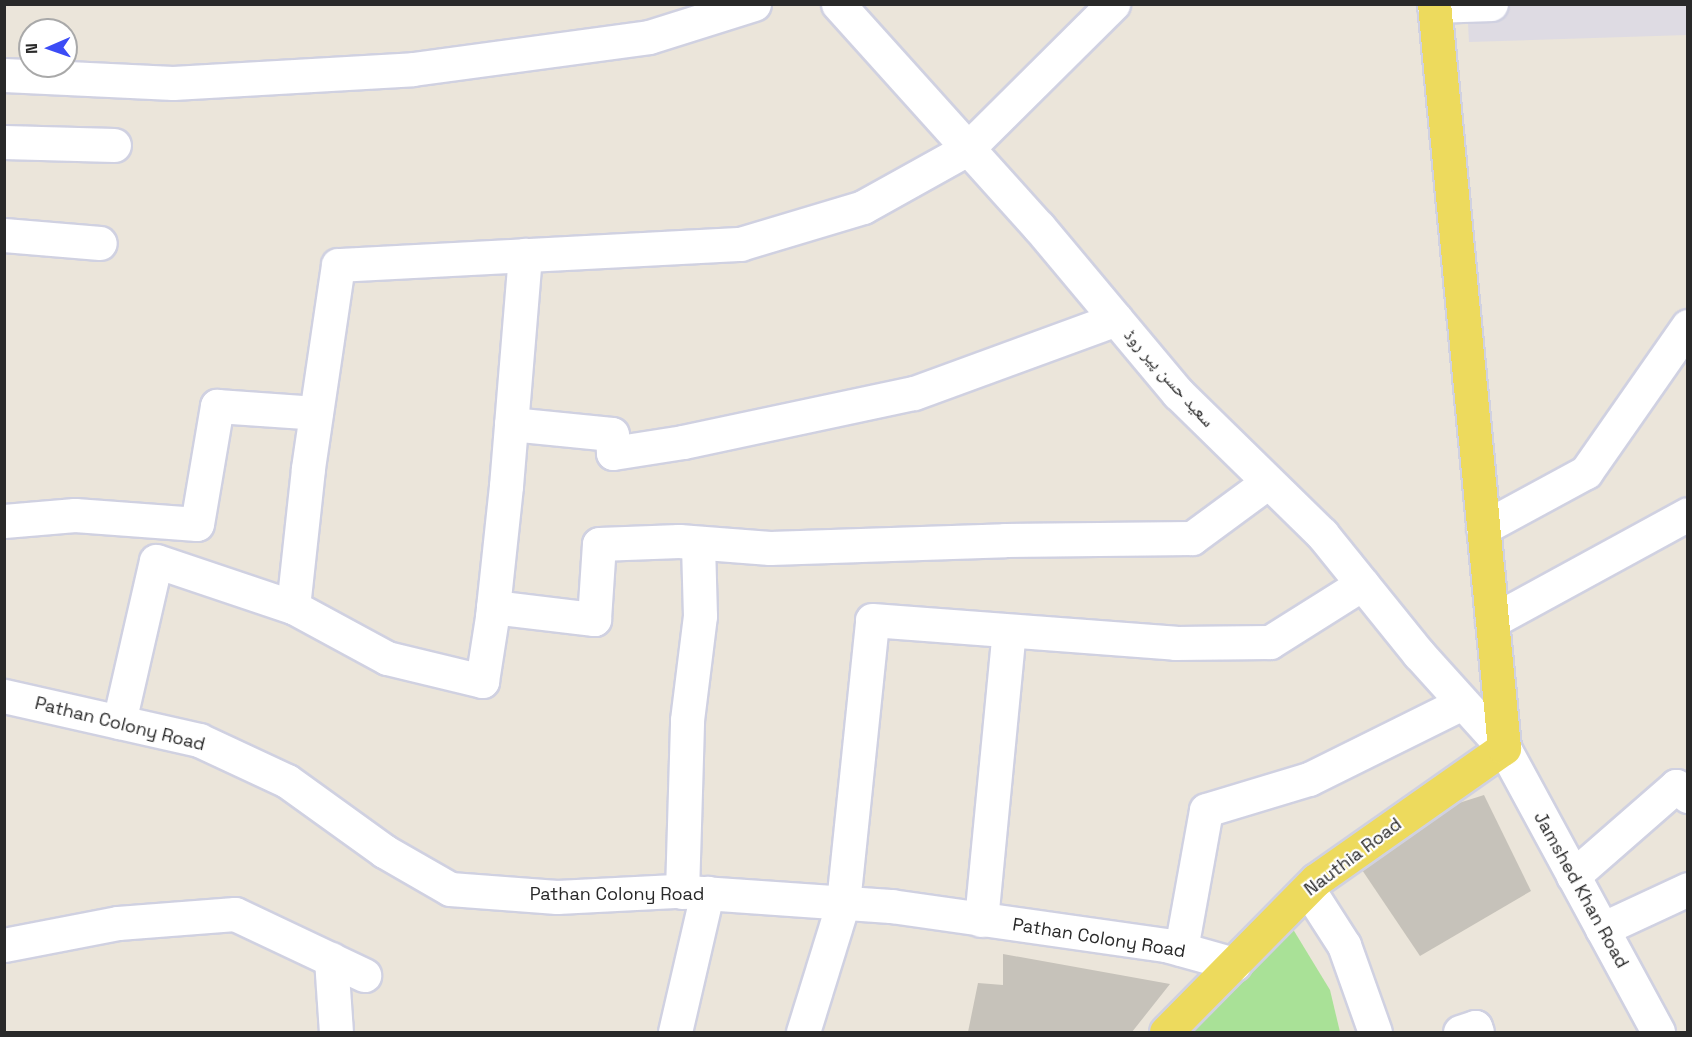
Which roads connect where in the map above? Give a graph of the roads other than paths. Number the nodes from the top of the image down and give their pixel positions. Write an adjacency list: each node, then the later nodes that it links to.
1 (754, 4): 6 (street)
2 (838, 4): 9 (street, سعید حسن پیر روڈ)
3 (1113, 4): 9 (street)
4 (1491, 4): 5 (street)
5 (1434, 5): 20 (main road)
6 (4, 75)
7 (4, 142): 8 (street)
8 (114, 145)
9 (967, 149): 12 (street); 13 (street, سعید حسن پیر روڈ)
10 (4, 235): 11 (street)
11 (100, 243)
12 (525, 255): 15 (street); 16 (street)
13 (1116, 319): 16 (street); 17 (street, سعید حسن پیر روڈ)
14 (1688, 326): 20 (street)
15 (316, 413): 19 (street); 23 (street)
16 (511, 424): 24 (street)
17 (1268, 482): 21 (street); 22 (street, سعید حسن پیر روڈ)
18 (1688, 514): 25 (street)
19 (4, 521)
20 (1483, 528): 25 (main road)
21 (698, 543): 24 (street); 35 (street)
22 (1362, 584): 26 (street); 28 (street, سعید حسن پیر روڈ)
23 (293, 607): 24 (street); 29 (street)
24 (493, 607)
25 (1492, 621): 30 (main road)
26 (1010, 631): 36 (street); 37 (street)
27 (4, 696): 29 (street, Pathan Colony Road)
28 (1462, 703): 30 (street, سعید حسن پیر روڈ); 40 (street)
29 (119, 722): 35 (street, Pathan Colony Road)
30 (1504, 748): 32 (street, Jamshed Khan Road); 33 (main road, Nauthia Road)
31 (1688, 796): 32 (street)
32 (1574, 876): 38 (street, Jamshed Khan Road)
33 (1308, 889): 42 (main road, Nauthia Road); 48 (street)
34 (1688, 889): 38 (street)
35 (695, 892): 36 (street, Pathan Colony Road); 45 (street)
36 (843, 903): 37 (street, Pathan Colony Road); 46 (street)
37 (981, 920): 40 (street, Pathan Colony Road)
38 (1602, 929): 51 (street, Jamshed Khan Road)
39 (4, 945): 41 (street)
40 (1181, 949): 42 (street, Pathan Colony Road)
41 (331, 959): 43 (street); 44 (street)
42 (1234, 964): 47 (main road, Nauthia Road)
43 (364, 975)
44 (336, 1032)
45 (675, 1032)
46 (803, 1032)
47 (1166, 1032)
48 (1375, 1032)
49 (1460, 1032): 50 (street)
50 (1477, 1032)
51 (1658, 1032)

